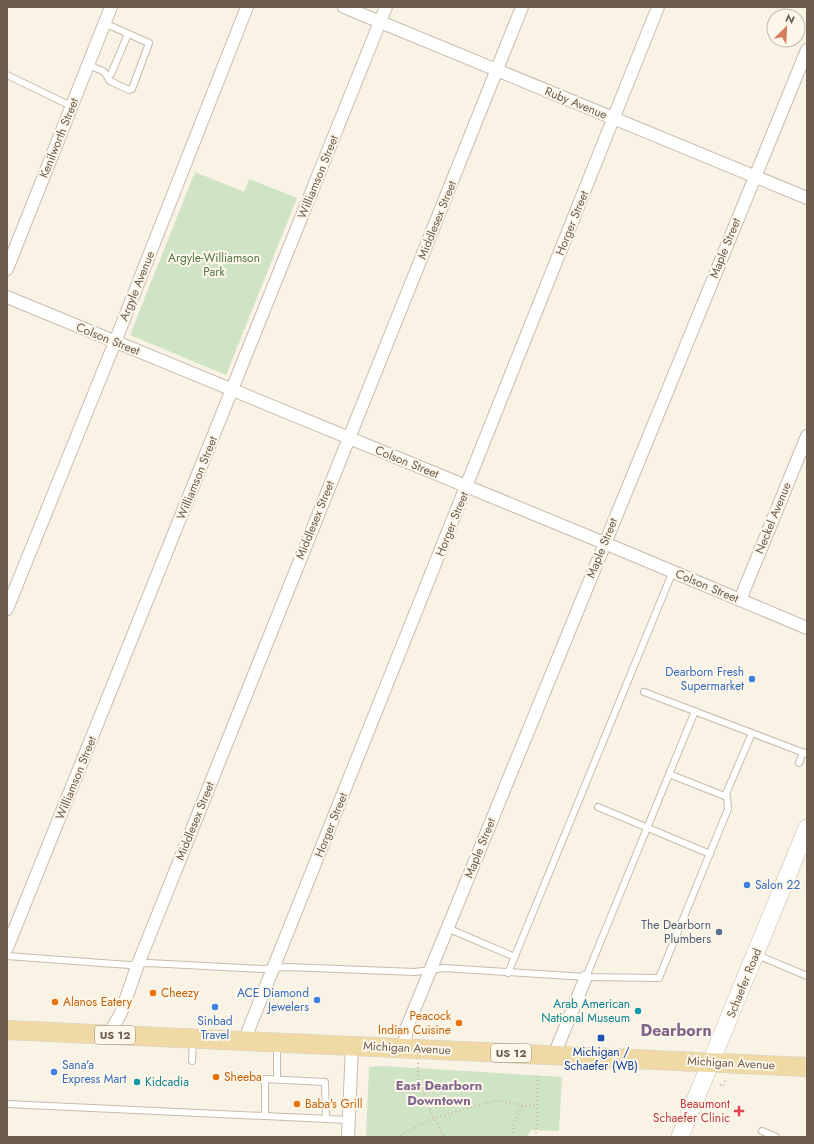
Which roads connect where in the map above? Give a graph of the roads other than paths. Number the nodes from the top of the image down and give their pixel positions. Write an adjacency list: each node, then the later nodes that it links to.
1 (111, 7): 8 (street, Kenilworth Street)
2 (247, 7): 21 (street, Argyle Avenue)
3 (344, 7): 7 (street, Ruby Avenue)
4 (386, 7): 7 (street, Williamson Street)
5 (522, 7): 12 (street, Middlesex Street)
6 (658, 7): 16 (street, Horger Street)
7 (380, 21): 12 (street, Ruby Avenue); 22 (street, Williamson Street)
8 (104, 24): 9 (lane); 11 (street, Kenilworth Street)
9 (128, 34): 14 (lane); 14 (lane)
10 (807, 50): 17 (street, Maple Street)
11 (88, 65): 14 (lane); 15 (street, Kenilworth Street)
12 (497, 70): 16 (street, Ruby Avenue); 24 (street, Middlesex Street)
13 (7, 75): 15 (lane)
14 (107, 76)
15 (72, 106): 19 (street, Kenilworth Street)
16 (614, 118): 17 (street, Ruby Avenue); 25 (street, Horger Street)
17 (754, 176): 18 (street, Ruby Avenue); 26 (street, Maple Street)
18 (807, 198)
19 (7, 269)
20 (7, 297): 21 (street, Colson Street)
21 (115, 342): 22 (street, Colson Street); 29 (street, Argyle Avenue)
22 (232, 390): 24 (street, Colson Street); 45 (street, Williamson Street)
23 (807, 436): 28 (street, Neckel Avenue)
24 (348, 438): 25 (street, Colson Street); 49 (street, Middlesex Street)
25 (466, 487): 26 (street, Colson Street); 50 (street, Horger Street)
26 (604, 543): 27 (street, Colson Street); 44 (street, Maple Street)
27 (673, 571): 28 (street, Colson Street); 48 (lane)
28 (740, 600): 30 (street, Colson Street)
29 (7, 609)
30 (807, 628)
31 (644, 692): 32 (lane)
32 (695, 711): 33 (lane); 38 (lane)
33 (752, 732): 34 (lane); 39 (lane)
34 (777, 742): 35 (lane); 36 (lane)
35 (774, 750)
36 (805, 753): 37 (lane)
37 (799, 763)
38 (669, 774): 39 (lane); 41 (lane)
39 (725, 796): 43 (lane)
40 (598, 806): 41 (lane)
41 (647, 827): 43 (lane); 54 (lane)
42 (807, 828): 46 (main road, Schaefer Road)
43 (710, 854): 54 (lane)
44 (447, 928): 48 (lane); 51 (street, Maple Street)
45 (7, 948)
46 (755, 955): 53 (lane); 64 (main road, Schaefer Road)
47 (7, 956): 49 (lane)
48 (515, 957): 52 (lane)
49 (138, 964): 50 (lane); 56 (street, Middlesex Street)
50 (273, 968): 51 (lane); 58 (street, Horger Street)
51 (430, 970): 52 (lane); 61 (street, Maple Street)
52 (508, 973): 54 (lane)
53 (807, 976)
54 (586, 977): 62 (street)
55 (7, 1030): 56 (main road, Michigan Avenue / US 12)
56 (109, 1034): 57 (main road, Michigan Avenue / US 12)
57 (193, 1038): 58 (main road, Michigan Avenue / US 12); 63 (lane)
58 (244, 1041): 59 (main road, Michigan Avenue / US 12)
59 (277, 1042): 60 (main road, Michigan Avenue / US 12); 66 (lane)
60 (352, 1046): 61 (main road, Michigan Avenue / US 12); 70 (street)
61 (404, 1049): 62 (main road, Michigan Avenue / US 12)
62 (554, 1055): 64 (main road, Michigan Avenue / US 12)
63 (192, 1061)
64 (711, 1063): 65 (main road, Michigan Avenue / US 12); 73 (main road, Schaefer Road)
65 (807, 1067)
66 (276, 1079): 68 (lane); 69 (lane)
67 (7, 1104): 68 (lane)
68 (264, 1116): 69 (lane)
69 (326, 1119): 70 (lane)
70 (349, 1120): 72 (street)
71 (762, 1132): 74 (lane)
72 (348, 1137)
73 (680, 1137)
74 (776, 1137)

